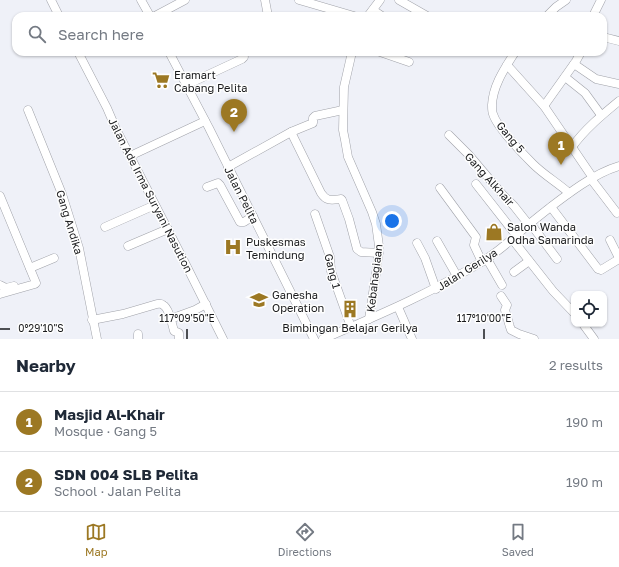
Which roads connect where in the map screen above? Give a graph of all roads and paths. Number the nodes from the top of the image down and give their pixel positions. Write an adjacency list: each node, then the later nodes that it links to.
1 (50, 0): 10 (street)
2 (142, 0): 11 (street)
3 (185, 0): 12 (street)
4 (265, 0): 13 (street)
5 (299, 0): 14 (street)
6 (380, 0): 15 (street)
7 (399, 0): 16 (street)
8 (566, 0): 17 (street)
9 (601, 0): 18 (street)
10 (57, 12)
11 (148, 12)
12 (162, 12)
13 (267, 12)
14 (340, 12)
15 (372, 12)
16 (420, 12)
17 (551, 12)
18 (595, 12)
19 (607, 38): 20 (street)
20 (619, 40)
21 (80, 56): 43 (street, Jalan Ade Irma Suryani Nasution)
22 (171, 56): 33 (street, Jalan Pelita)
23 (244, 56): 33 (street)
24 (351, 56): 37 (street, Kebahagiaan)
25 (392, 56): 28 (street)
26 (513, 56): 30 (street, Gang 5)
27 (579, 56): 29 (street)
28 (409, 62)
29 (574, 64): 31 (street); 32 (street)
30 (507, 65): 35 (street); 50 (street, Gang 5)
31 (565, 77): 35 (street); 38 (street)
32 (619, 84)
33 (186, 85): 39 (street, Jalan Pelita)
34 (619, 101): 38 (street)
35 (544, 106): 42 (street)
36 (28, 110): 85 (street, Gang Andika)
37 (343, 110): 40 (street); 65 (street, Kebahagiaan)
38 (601, 115): 42 (street)
39 (205, 121): 43 (street); 45 (street, Jalan Pelita)
40 (291, 132): 45 (street); 65 (street)
41 (449, 135): 57 (street, Gang Alkhair)
42 (572, 147): 46 (street)
43 (130, 156): 52 (street, Jalan Ade Irma Suryani Nasution)
44 (619, 166): 46 (street, Jalan Gerilya)
45 (228, 167): 56 (street, Jalan Pelita)
46 (592, 178): 50 (street, Jalan Gerilya); 54 (street)
47 (476, 184): 60 (street)
48 (207, 187): 56 (street)
49 (440, 188): 69 (street)
50 (569, 193): 53 (street, Jalan Gerilya)
51 (0, 196): 71 (street)
52 (155, 205): 58 (street); 59 (street, Jalan Ade Irma Suryani Nasution)
53 (551, 207): 57 (street, Jalan Gerilya); 68 (street)
54 (617, 213)
55 (315, 214): 86 (street, Gang 1)
56 (253, 216): 92 (street, Jalan Pelita)
57 (530, 224): 60 (street, Jalan Gerilya); 67 (street, Gang Alkhair)
58 (105, 227)
59 (168, 230): 64 (street); 80 (street, Jalan Ade Irma Suryani Nasution)
60 (514, 237): 69 (street, Jalan Gerilya); 70 (street)
61 (610, 240): 68 (street)
62 (437, 241): 73 (street)
63 (417, 243): 77 (street)
64 (128, 246)
65 (379, 253): 84 (street, Kebahagiaan)
66 (54, 258): 71 (street)
67 (557, 259)
68 (619, 259)
69 (484, 260): 73 (street, Jalan Gerilya); 75 (street)
70 (529, 261): 72 (street); 82 (street)
71 (30, 268): 78 (street)
72 (514, 272)
73 (457, 276): 77 (street, Jalan Gerilya)
74 (0, 285): 76 (street)
75 (502, 285)
76 (14, 286)
77 (436, 289): 81 (street, Jalan Gerilya)
78 (0, 294)
79 (501, 296): 88 (street)
80 (206, 304): 83 (street); 91 (street, Jalan Ade Irma Suryani Nasution)
81 (398, 307): 84 (street, Jalan Gerilya); 94 (street)
82 (571, 310)
83 (171, 318): 85 (street); 90 (street)
84 (369, 319): 86 (street, Jalan Gerilya)
85 (92, 320): 89 (street, Gang Andika)
86 (351, 327): 93 (street, Jalan Gerilya)
87 (585, 327): 97 (street)
88 (511, 330): 95 (street); 96 (street)
89 (96, 339)
90 (178, 339)
91 (223, 339)
92 (314, 339)
93 (323, 339)
94 (412, 339)
95 (511, 339)
96 (534, 339)
97 (594, 339)

